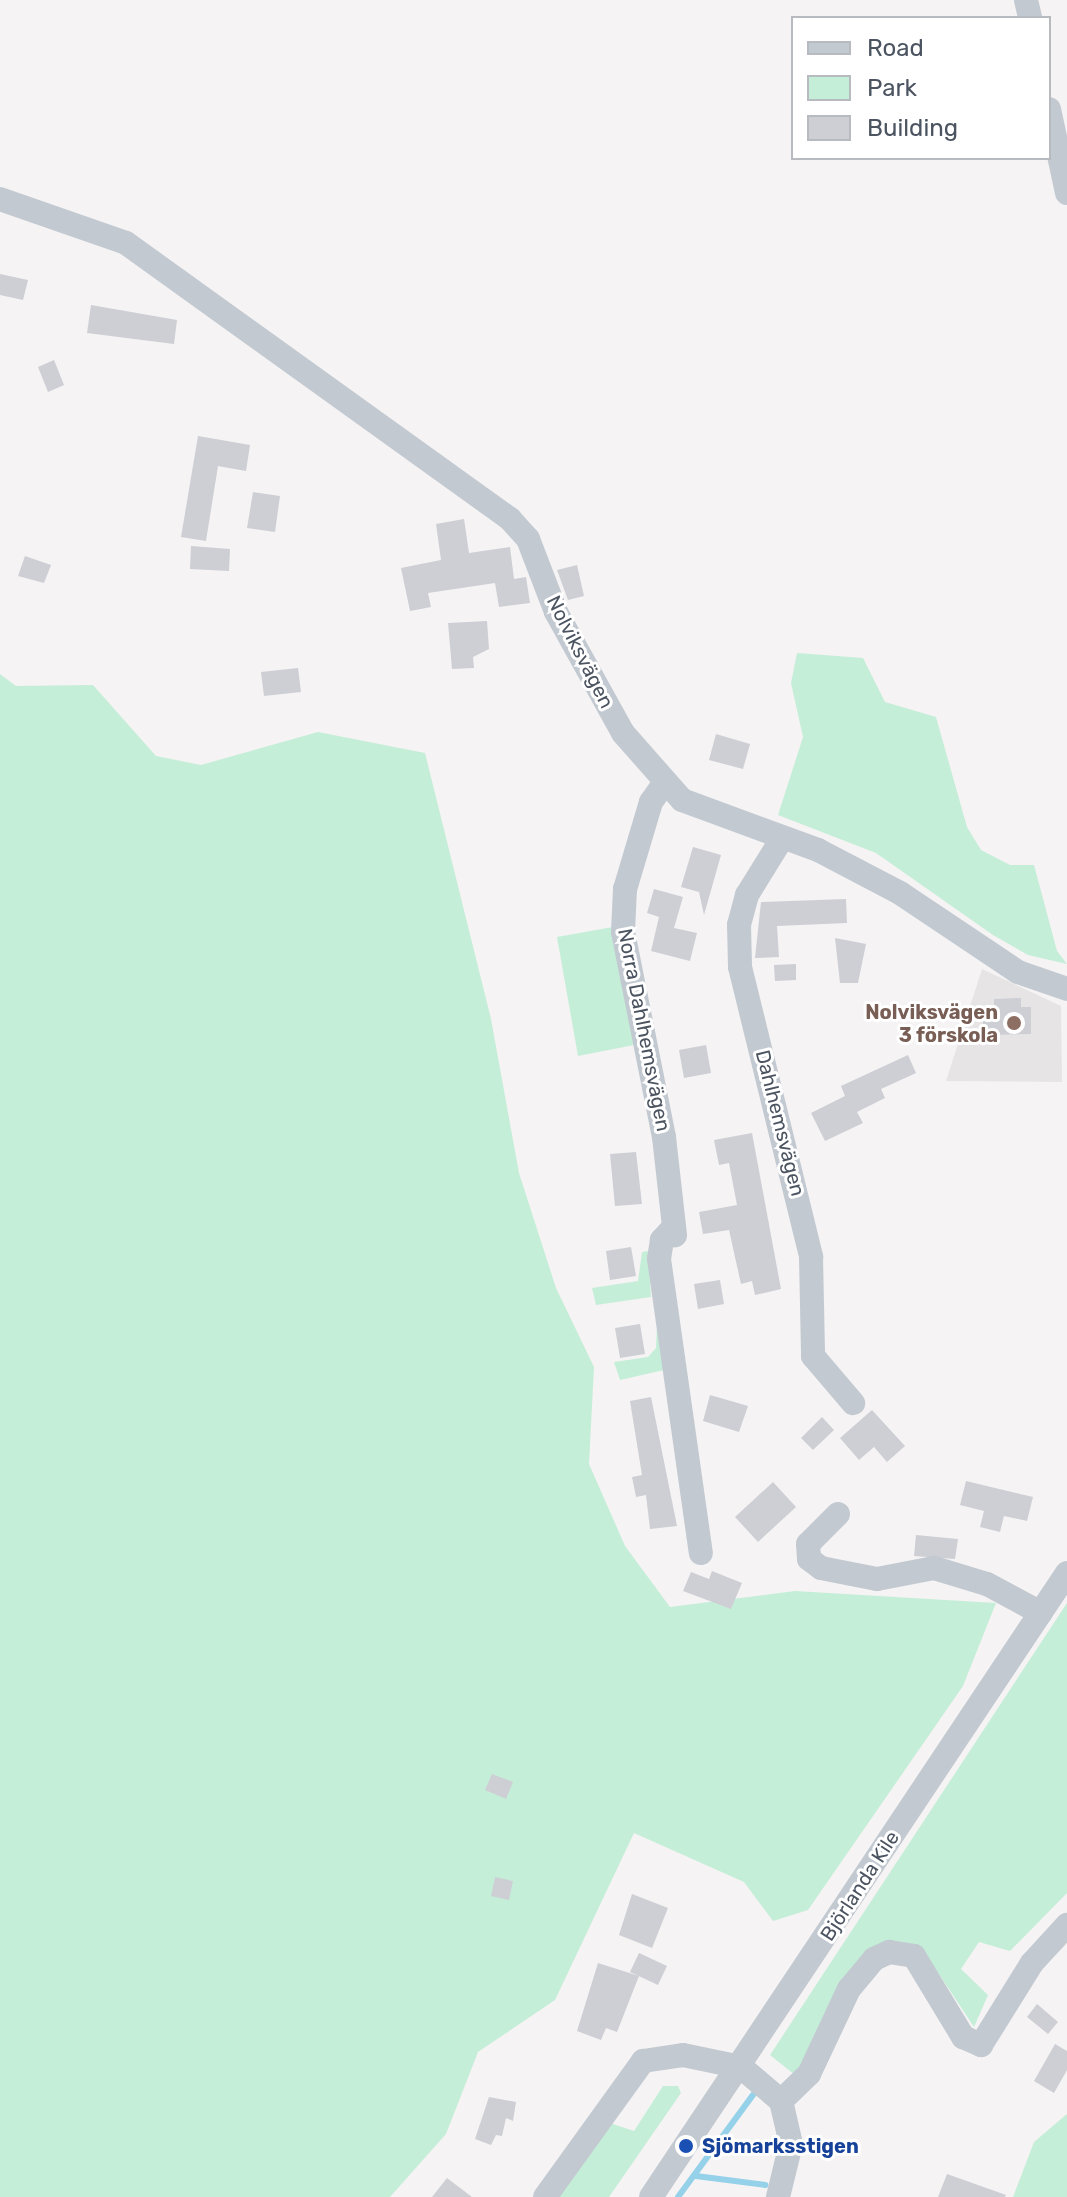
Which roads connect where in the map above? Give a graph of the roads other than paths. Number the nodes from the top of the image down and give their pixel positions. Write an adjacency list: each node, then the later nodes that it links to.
1 (1051, 118): 2 (street)
2 (1067, 193)
3 (0, 199): 4 (street, Nolviksvägen)
4 (663, 785): 5 (street, Nolviksvägen); 9 (street, Norra Dahlhemsvägen)
5 (781, 840): 6 (street, Nolviksvägen); 7 (street, Dahlhemsvägen)
6 (1067, 989)
7 (853, 1403)
8 (838, 1514): 11 (street)
9 (701, 1553)
10 (1067, 1573): 11 (street, Björlanda Kile)
11 (1041, 1613): 13 (street, Björlanda Kile)
12 (1067, 1925): 14 (street)
13 (741, 2067): 14 (street); 15 (street); 16 (street, Björlanda Kile)
14 (781, 2101): 17 (street)
15 (545, 2197)
16 (651, 2197)
17 (778, 2197)

